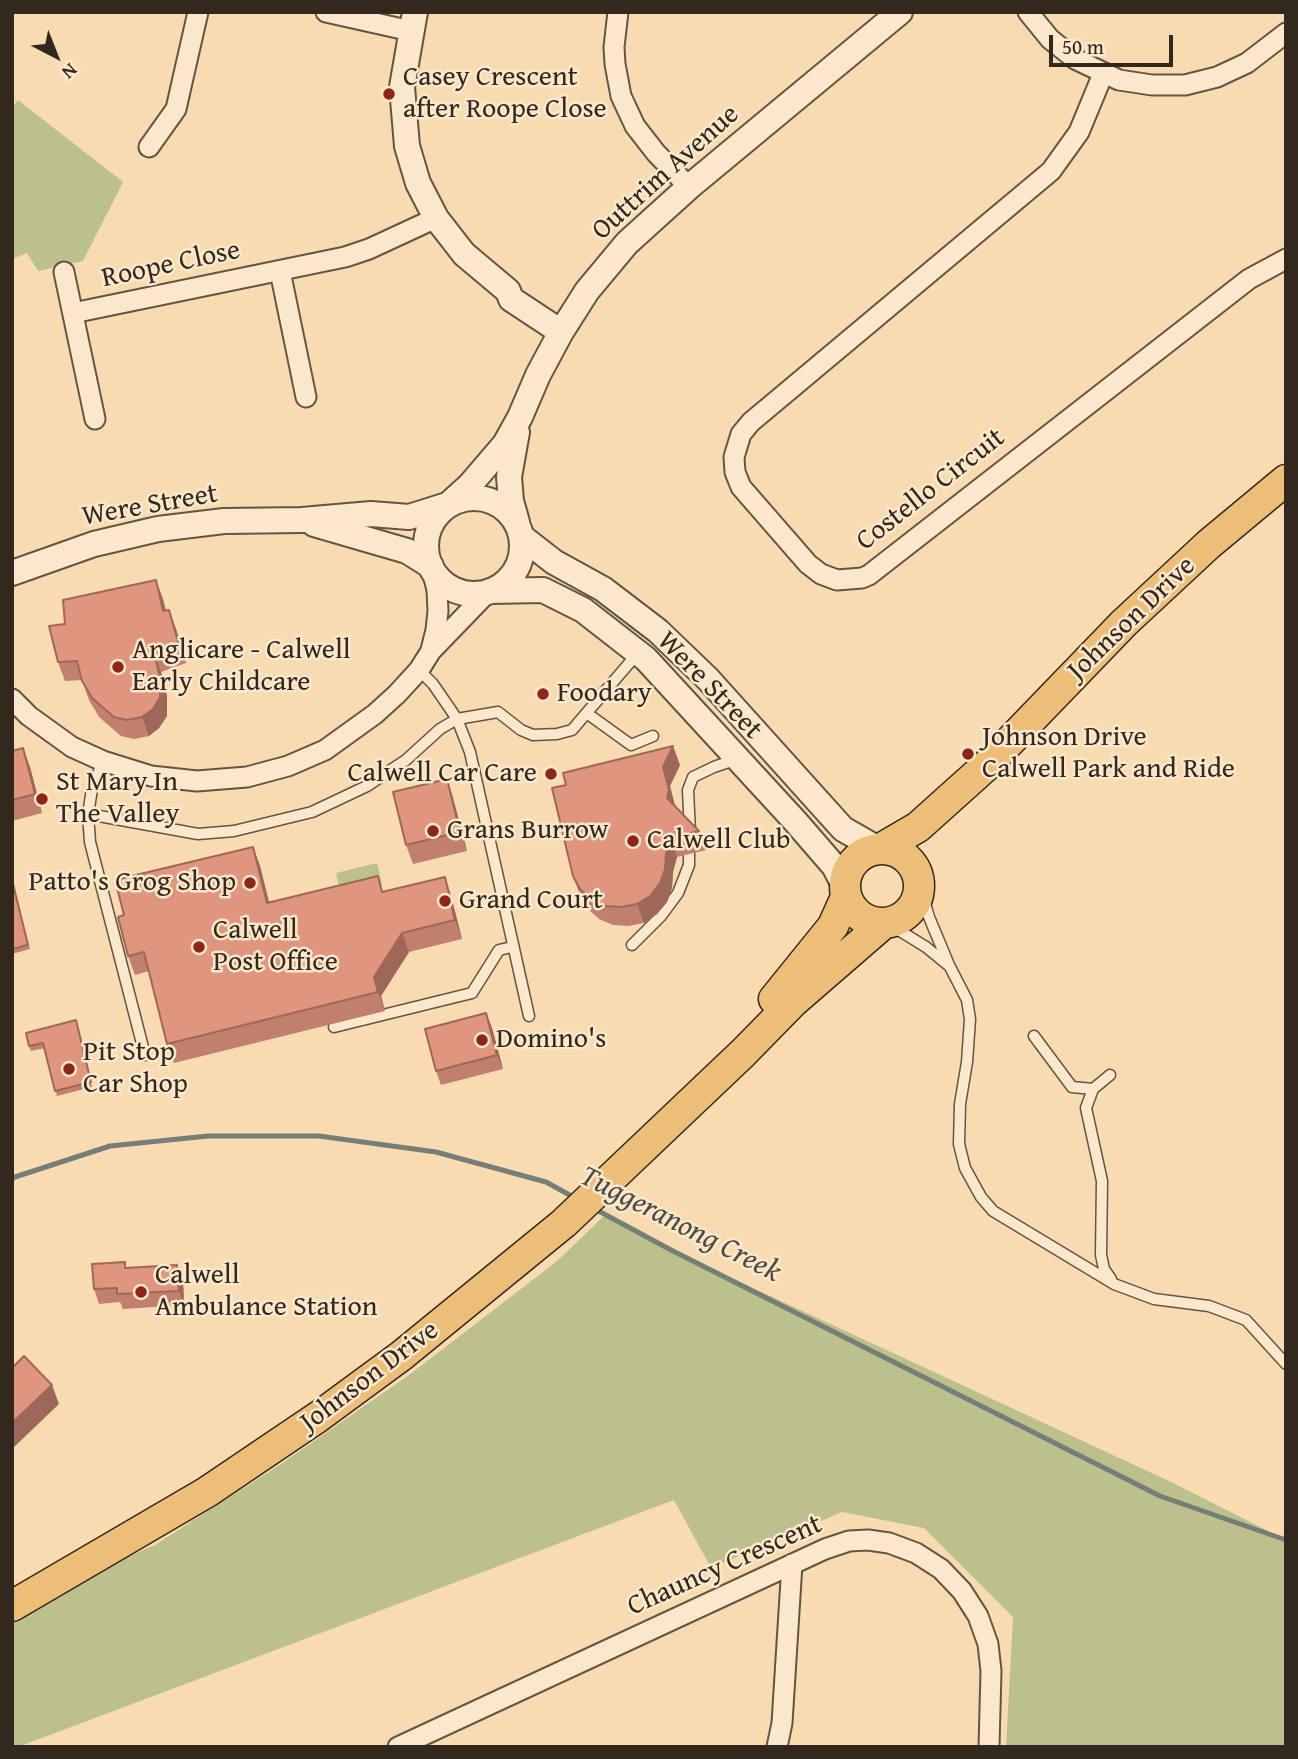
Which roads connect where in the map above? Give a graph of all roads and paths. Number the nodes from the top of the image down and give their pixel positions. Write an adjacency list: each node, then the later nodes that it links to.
1 (198, 12): 9 (street)
2 (327, 12): 6 (street)
3 (618, 12): 10 (street)
4 (900, 12): 10 (street, Outtrim Avenue)
5 (1028, 12): 8 (street)
6 (413, 22): 11 (street)
7 (1286, 33): 8 (street)
8 (1103, 74): 12 (street, Costello Circuit)
9 (149, 147)
10 (689, 187): 16 (street, Outtrim Avenue)
11 (436, 218): 13 (street, Roope Close); 16 (street)
12 (1286, 259)
13 (281, 271): 15 (street, Roope Close); 17 (street, Roope Close)
14 (64, 272): 15 (street, Roope Close)
15 (73, 313): 19 (street, Roope Close)
16 (565, 325): 18 (street, Outtrim Avenue)
17 (306, 397)
18 (520, 418): 21 (street, Outtrim Avenue); 23 (street, Outtrim Avenue)
19 (95, 419)
20 (1286, 480): 36 (main road, Johnson Drive)
21 (448, 505): 22 (street, Were Street); 23 (street); 24 (street)
22 (302, 520): 24 (street, Were Street); 25 (street, Were Street)
23 (519, 530): 26 (street); 39 (street, Were Street)
24 (431, 568): 26 (street); 27 (street)
25 (12, 573)
26 (489, 592): 27 (street); 28 (street, Were Street)
27 (431, 651): 29 (street)
28 (638, 653): 31 (lane); 34 (street, Were Street)
29 (419, 670): 32 (lane); 35 (street)
30 (12, 699): 35 (street)
31 (587, 714): 32 (lane); 33 (lane)
32 (457, 719): 37 (lane); 45 (lane)
33 (653, 736)
34 (738, 759): 38 (lane); 42 (street, Were Street)
35 (103, 761): 37 (lane)
36 (986, 766): 39 (main road, Johnson Drive); 41 (main road, Johnson Drive)
37 (88, 814): 50 (lane)
38 (690, 833)
39 (880, 849): 41 (main road); 42 (main road)
40 (689, 854): 44 (lane)
41 (920, 884): 43 (main road); 46 (lane)
42 (846, 892): 43 (main road); 54 (main road, Johnson Drive)
43 (885, 923): 46 (lane); 54 (main road, Johnson Drive)
44 (632, 945)
45 (512, 947): 47 (lane); 48 (lane)
46 (949, 965): 56 (lane)
47 (528, 1016)
48 (334, 1027)
49 (1034, 1036): 52 (lane)
50 (145, 1055)
51 (1110, 1075): 53 (lane)
52 (1072, 1087): 53 (lane); 55 (lane)
53 (1093, 1089): 55 (lane)
54 (692, 1101): 60 (main road, Johnson Drive)
55 (1086, 1108): 56 (lane)
56 (1115, 1284): 57 (lane)
57 (1282, 1356): 58 (lane)
58 (1286, 1364)
59 (792, 1564): 61 (street, Chauncy Crescent); 62 (street); 63 (street, Chauncy Crescent)
60 (12, 1606)
61 (398, 1747)
62 (777, 1747)
63 (989, 1747)

